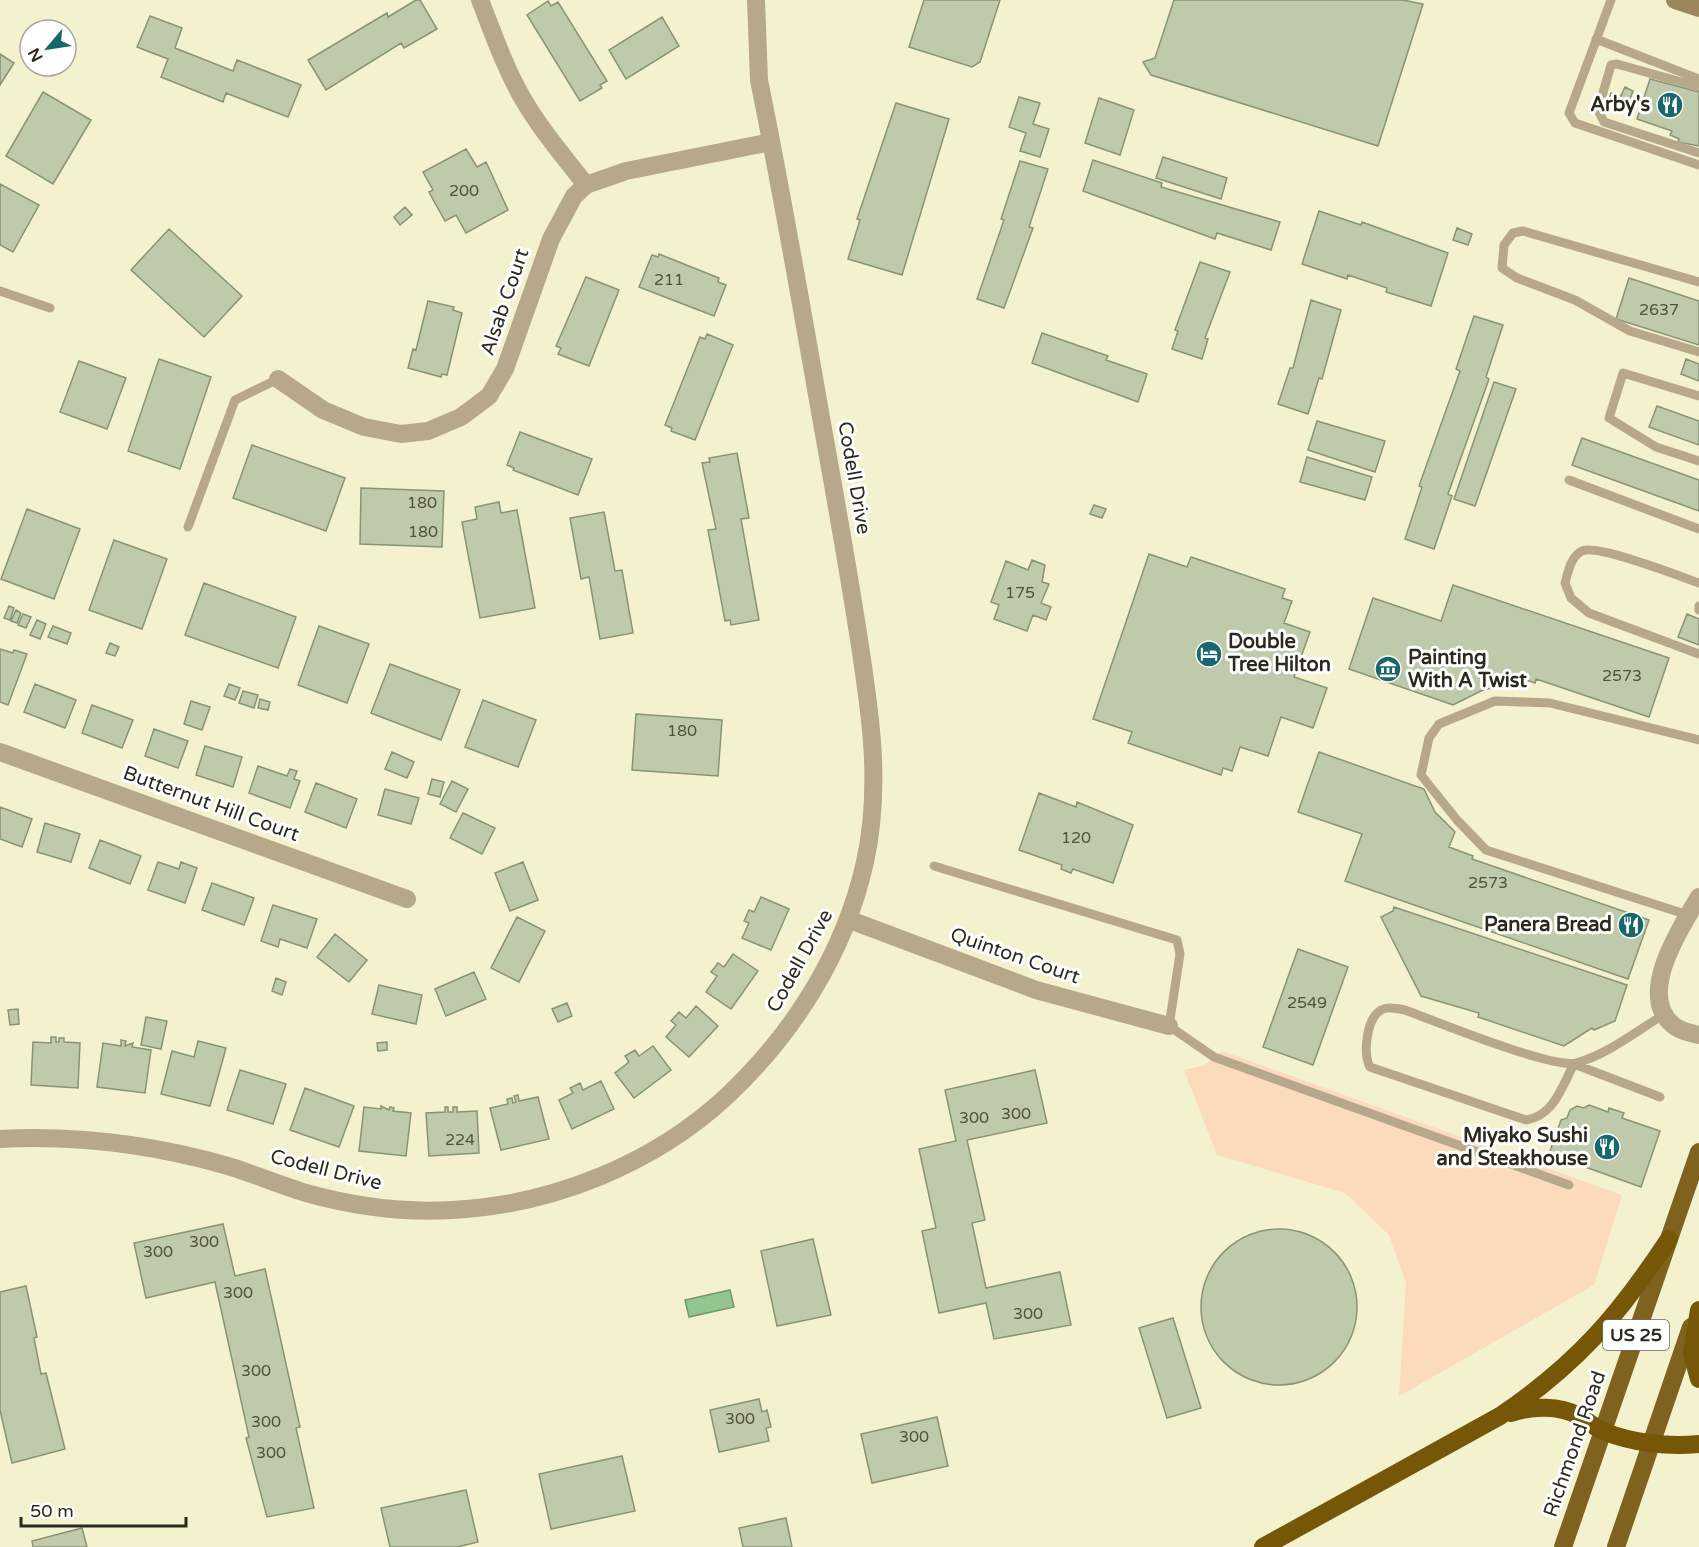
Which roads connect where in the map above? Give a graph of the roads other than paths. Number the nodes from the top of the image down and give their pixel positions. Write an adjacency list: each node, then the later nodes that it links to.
1 (480, 0): 12 (street)
2 (756, 0): 9 (street, Codell Drive)
3 (1611, 0): 6 (lane)
4 (1676, 0): 5 (main road)
5 (1699, 8)
6 (1596, 39): 7 (lane); 11 (lane)
7 (1699, 79)
8 (1699, 87): 10 (lane)
9 (771, 142): 12 (street); 31 (street, Codell Drive)
10 (1699, 153)
11 (1699, 165)
12 (586, 185): 17 (street, Alsab Court)
13 (1699, 282): 16 (lane)
14 (0, 291): 15 (lane)
15 (50, 308)
16 (1699, 352)
17 (278, 379): 21 (lane)
18 (1699, 396): 19 (lane)
19 (1699, 461)
20 (1569, 480): 22 (lane)
21 (188, 527)
22 (1699, 529)
23 (1699, 583): 24 (lane)
24 (1699, 654)
25 (1699, 740): 30 (lane)
26 (0, 752): 29 (street, Butternut Hill Court)
27 (934, 866): 33 (lane)
28 (1699, 897): 30 (street)
29 (407, 899)
30 (1688, 915): 32 (street)
31 (850, 920): 33 (street, Quinton Court); 37 (street, Codell Drive)
32 (1665, 1014): 34 (street); 35 (lane)
33 (1169, 1026): 39 (lane)
34 (1699, 1035)
35 (1574, 1064): 35 (lane); 36 (lane)
36 (1660, 1096)
37 (0, 1139)
38 (1699, 1152): 40 (highway, Richmond Road / US 25)
39 (1569, 1185)
40 (1669, 1239): 44 (highway); 45 (highway, Richmond Road / US 25)
41 (1699, 1304): 46 (highway, US 25)
42 (1699, 1310): 43 (highway)
43 (1699, 1378)
44 (1500, 1416): 45 (highway); 48 (highway)
45 (1603, 1431): 46 (highway); 49 (highway, Richmond Road / US 25)
46 (1652, 1443): 47 (highway); 50 (highway, US 25)
47 (1699, 1444)
48 (1263, 1547)
49 (1563, 1547)
50 (1616, 1547)

